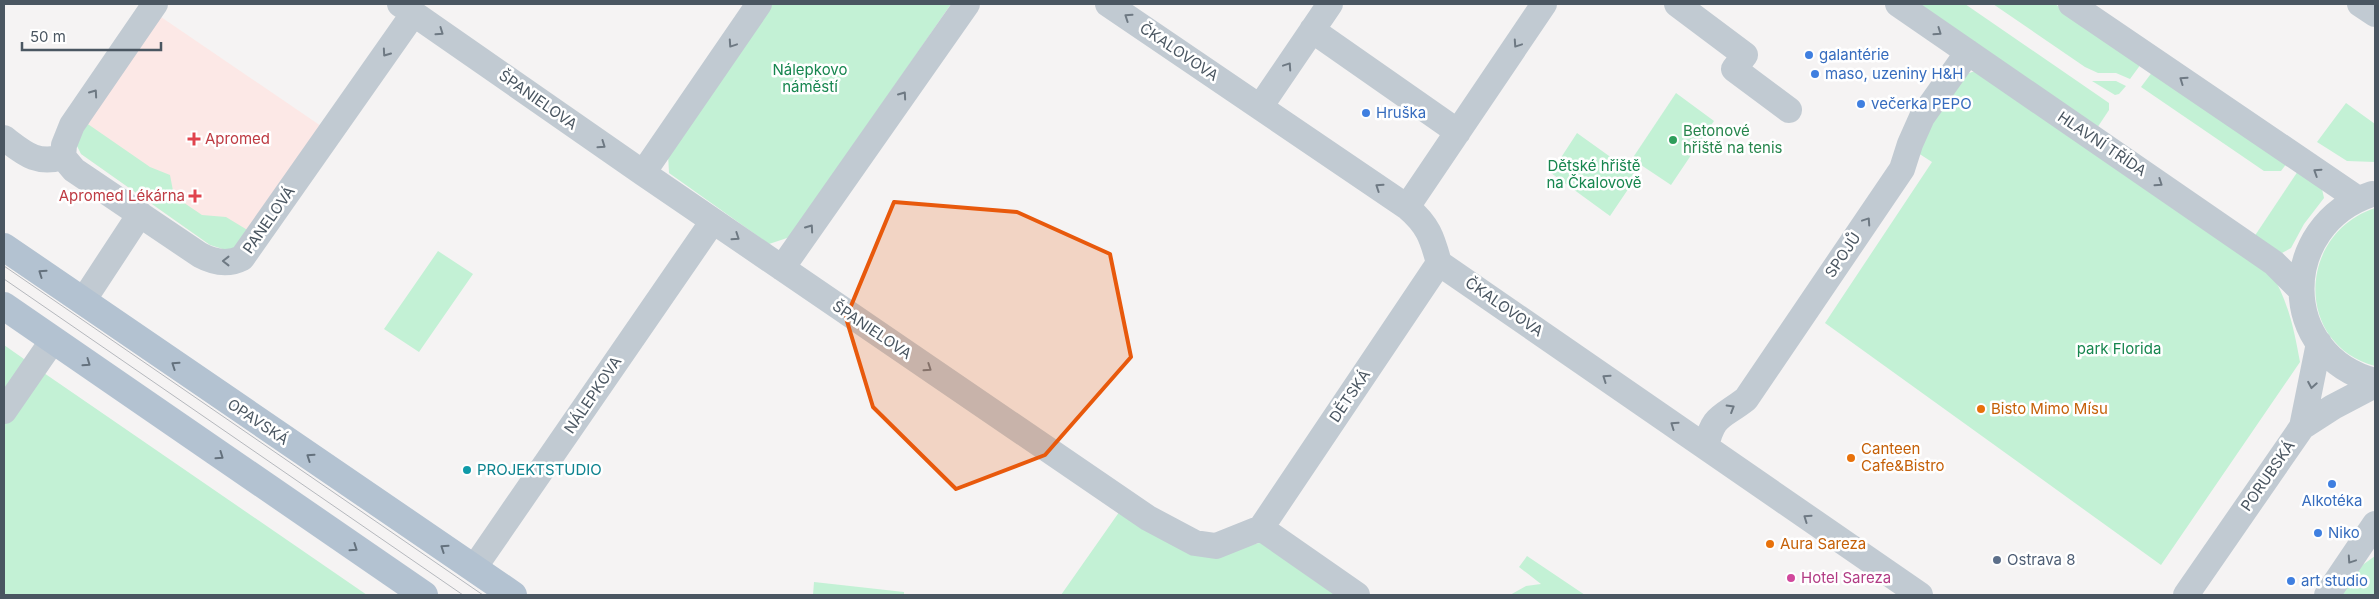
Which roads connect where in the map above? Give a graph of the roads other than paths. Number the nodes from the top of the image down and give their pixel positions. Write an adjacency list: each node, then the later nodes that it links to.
1 (155, 4): 19 (street, one-way to 1)
2 (759, 4): 20 (street, one-way to 20)
3 (967, 4): 27 (street, one-way to 3)
4 (1108, 4): 15 (street, ČKALOVOVA, one-way to 4)
5 (1330, 4): 13 (street)
6 (1544, 4): 17 (street, one-way to 17)
7 (1677, 4): 16 (street)
8 (1898, 4): 14 (street, HLAVNÍ TŘÍDA, one-way to 14)
9 (2071, 4): 21 (street, one-way to 9)
10 (2360, 4): 12 (street)
11 (407, 8): 20 (street, ŠPANIELOVA, one-way to 20); 23 (street, PANELOVÁ, one-way to 23)
12 (2375, 14)
13 (1312, 30): 15 (street, one-way to 13); 17 (street)
14 (1968, 52): 28 (street, HLAVNÍ TŘÍDA, one-way to 28); 37 (street, SPOJŮ, one-way to 14)
15 (1260, 107): 22 (street, ČKALOVOVA, one-way to 15)
16 (1789, 110)
17 (1458, 132): 22 (street)
18 (4, 138): 19 (street)
19 (65, 145): 23 (street, PANELOVÁ)
20 (643, 173): 24 (street, ŠPANIELOVA)
21 (2367, 196): 28 (street)
22 (1408, 206): 26 (street, ČKALOVOVA)
23 (140, 214): 29 (street)
24 (713, 221): 27 (street, ŠPANIELOVA, one-way to 27); 40 (street, NÁLEPKOVA)
25 (4, 247): 29 (main road, OPAVSKÁ, one-way to 25)
26 (1439, 263): 37 (street, ČKALOVOVA, one-way to 26); 39 (street, DĚTSKÁ)
27 (782, 268): 39 (street, ŠPANIELOVA, one-way to 39)
28 (2301, 290): 32 (street)
29 (82, 301): 40 (main road, OPAVSKÁ, one-way to 29)
30 (4, 306): 31 (main road)
31 (53, 340): 35 (street); 41 (main road, one-way to 41)
32 (2319, 343): 33 (street); 36 (street, PORUBSKÁ, one-way to 36)
33 (2375, 380)
34 (2375, 385): 36 (street)
35 (4, 411)
36 (2302, 427): 45 (street, PORUBSKÁ)
37 (1706, 448): 44 (street, ČKALOVOVA, one-way to 37)
38 (2375, 524): 46 (street, one-way to 46)
39 (1261, 528): 43 (street)
40 (474, 568): 42 (main road, OPAVSKÁ)
41 (424, 595)
42 (514, 595)
43 (1357, 595)
44 (1920, 595)
45 (2187, 595)
46 (2327, 595)

